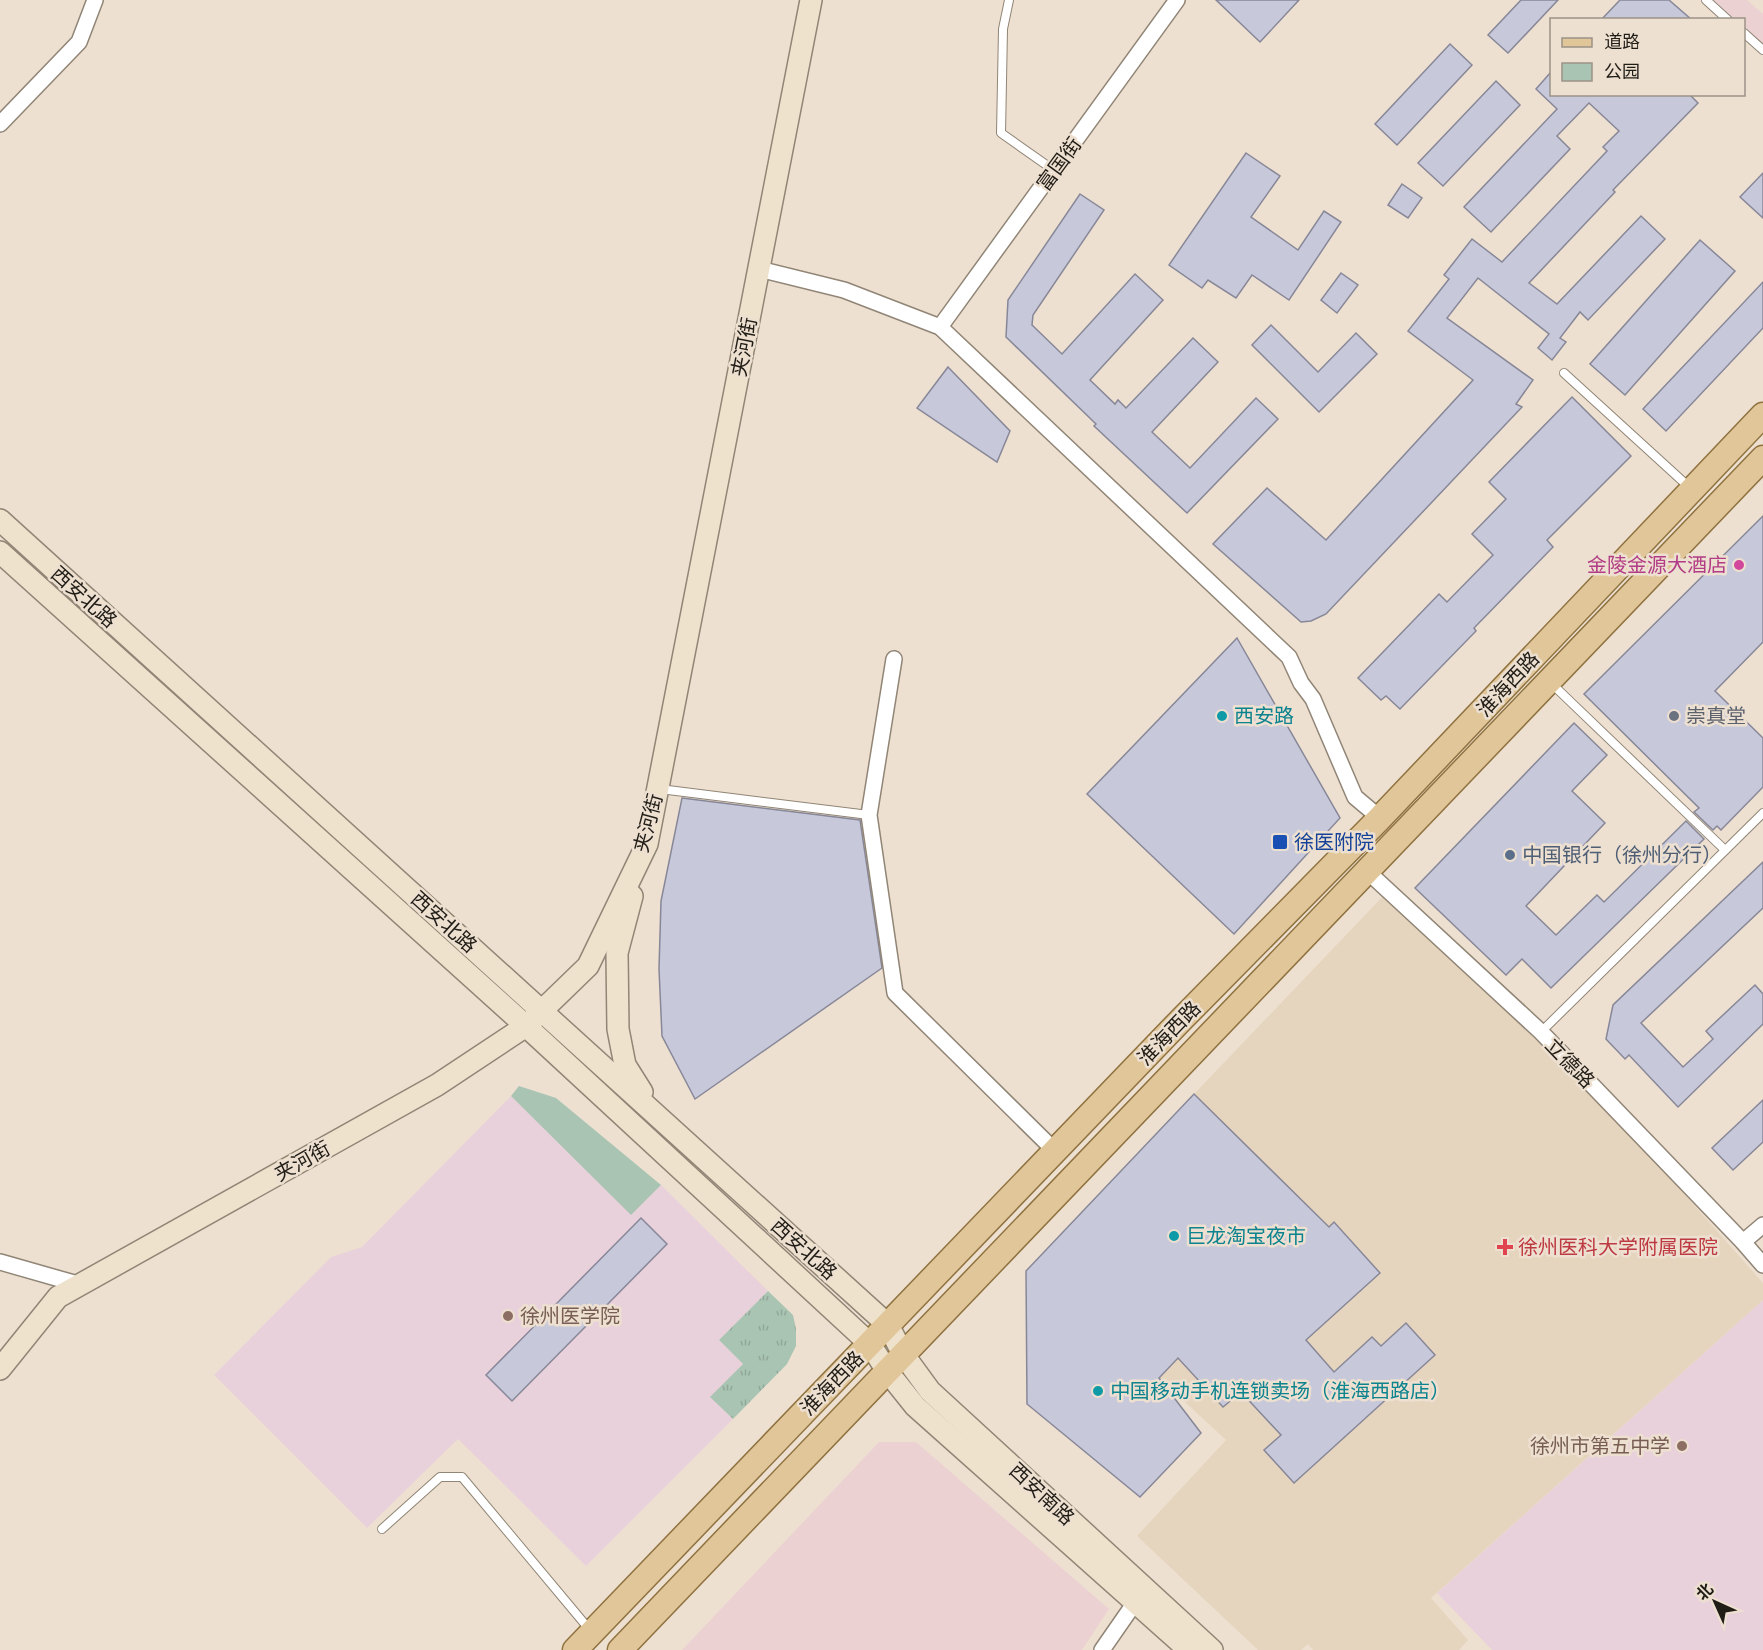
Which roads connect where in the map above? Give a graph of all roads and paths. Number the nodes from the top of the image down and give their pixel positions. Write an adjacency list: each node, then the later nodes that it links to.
1 (94, 0): 9 (street)
2 (811, 0): 11 (main road, 夹河街)
3 (1009, 0): 10 (lane)
4 (1178, 0): 10 (street, 富国街)
5 (1706, 0): 6 (lane)
6 (1726, 18)
7 (1745, 35): 8 (lane)
8 (1763, 51)
9 (0, 124)
10 (1055, 171): 12 (street, 富国街)
11 (759, 269): 12 (street); 21 (main road, 夹河街)
12 (940, 327): 24 (street)
13 (1564, 373): 16 (lane)
14 (1763, 415): 16 (main road, 淮海西路)
15 (1761, 464): 20 (main road, 淮海西路)
16 (1691, 490): 24 (main road, 淮海西路)
17 (0, 520): 28 (main road, 西安北路)
18 (0, 552): 29 (main road, 西安北路)
19 (894, 659): 23 (street)
20 (1549, 681): 26 (lane); 27 (main road, 淮海西路)
21 (658, 789): 23 (lane); 25 (main road, 夹河街)
22 (1763, 813): 26 (lane)
23 (869, 815): 32 (street)
24 (1380, 818): 32 (main road, 淮海西路)
25 (647, 844): 28 (main road, 夹河街); 31 (main road)
26 (1725, 850): 30 (lane)
27 (1367, 871): 30 (street, 立德路); 40 (main road, 淮海西路)
28 (542, 1011): 29 (main road, 夹河街); 31 (main road, 西安北路)
29 (526, 1026): 37 (main road, 夹河街); 39 (main road, 西安北路)
30 (1541, 1032): 34 (street, 立德路)
31 (655, 1113): 38 (main road, 西安北路)
32 (1055, 1151): 38 (main road, 淮海西路)
33 (1763, 1225): 34 (street)
34 (1743, 1242): 36 (street, 立德路)
35 (0, 1262): 37 (street)
36 (1763, 1266)
37 (81, 1284): 41 (main road, 夹河街)
38 (888, 1325): 39 (main road, 淮海西路); 40 (main road, 西安南路)
39 (870, 1344): 40 (main road, 西安南路); 44 (main road, 淮海西路)
40 (895, 1363): 43 (main road, 西安南路); 46 (main road, 淮海西路); 49 (main road, 西安南路)
41 (0, 1369)
42 (381, 1529): 44 (lane)
43 (1136, 1601): 47 (street); 48 (main road, 西安南路)
44 (592, 1632): 45 (main road, 淮海西路)
45 (575, 1650)
46 (620, 1650)
47 (1102, 1650)
48 (1189, 1650)
49 (1212, 1650)

